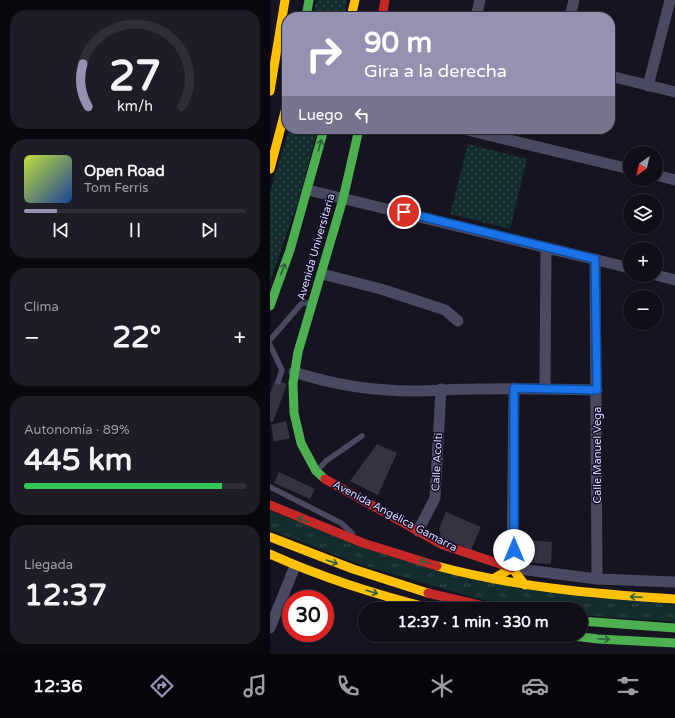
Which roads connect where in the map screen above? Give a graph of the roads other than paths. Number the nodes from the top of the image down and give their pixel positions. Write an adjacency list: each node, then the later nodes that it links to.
1 (285, 0): 8 (main road)
2 (309, 0): 9 (main road)
3 (355, 0): 10 (main road)
4 (385, 0): 11 (main road)
5 (480, 0): 12 (street)
6 (574, 0): 13 (street)
7 (670, 0): 16 (street)
8 (283, 12)
9 (307, 12)
10 (352, 12)
11 (383, 12)
12 (477, 12)
13 (571, 12)
14 (282, 18): 17 (main road)
15 (615, 77): 16 (street)
16 (648, 86): 18 (street)
17 (270, 91)
18 (675, 92)
19 (282, 123): 24 (main road)
20 (323, 134): 27 (main road, one-way to 20)
21 (358, 134): 28 (main road, Avenida Universitaria)
22 (484, 134): 23 (street)
23 (623, 167)
24 (270, 169)
25 (663, 177): 26 (street)
26 (675, 180)
27 (308, 190): 28 (street); 36 (main road, one-way to 27)
28 (343, 199): 29 (street); 32 (main road, Avenida Universitaria)
29 (546, 247): 30 (street); 43 (street)
30 (595, 259): 31 (street); 45 (street, Calle Manuel Vega)
31 (623, 266)
32 (322, 274): 35 (main road, Avenida Universitaria); 37 (street)
33 (663, 277): 34 (street)
34 (675, 280)
35 (313, 303): 38 (lane); 40 (main road, Avenida Universitaria)
36 (270, 306)
37 (458, 321)
38 (270, 340)
39 (270, 345): 41 (lane)
40 (294, 372): 44 (street); 47 (main road, Avenida Angélica Gamarra)
41 (278, 382)
42 (514, 388): 43 (street); 44 (street); 56 (street)
43 (545, 388): 45 (street)
44 (441, 389): 50 (street, Calle Acolti)
45 (597, 390): 59 (street, Calle Manuel Vega)
46 (362, 436): 47 (lane)
47 (317, 472): 50 (main road, Avenida Angélica Gamarra)
48 (270, 487): 52 (lane)
49 (270, 505): 52 (main road, Avenida Angélica Gamarra, one-way to 49)
50 (418, 531): 53 (main road, Avenida Angélica Gamarra)
51 (270, 537): 64 (main road, one-way to 64)
52 (360, 542): 57 (main road, Avenida Angélica Gamarra, one-way to 52)
53 (460, 552): 56 (main road, Avenida Angélica Gamarra); 57 (street)
54 (270, 554): 55 (main road)
55 (295, 566): 63 (main road, one-way to 63); 66 (street)
56 (512, 568): 58 (main road); 59 (street, Avenida Angélica Gamarra); 61 (main road)
57 (453, 570): 58 (main road, Avenida Angélica Gamarra)
58 (492, 579): 61 (main road, Avenida Angélica Gamarra)
59 (597, 579): 60 (street, Avenida Angélica Gamarra)
60 (675, 582)
61 (525, 585): 62 (main road, Avenida Angélica Gamarra, one-way to 61)
62 (675, 599)
63 (409, 602)
64 (466, 602)
65 (588, 622): 67 (main road)
66 (270, 628)
67 (675, 628)
68 (588, 637): 69 (main road, one-way to 69)
69 (675, 643)

